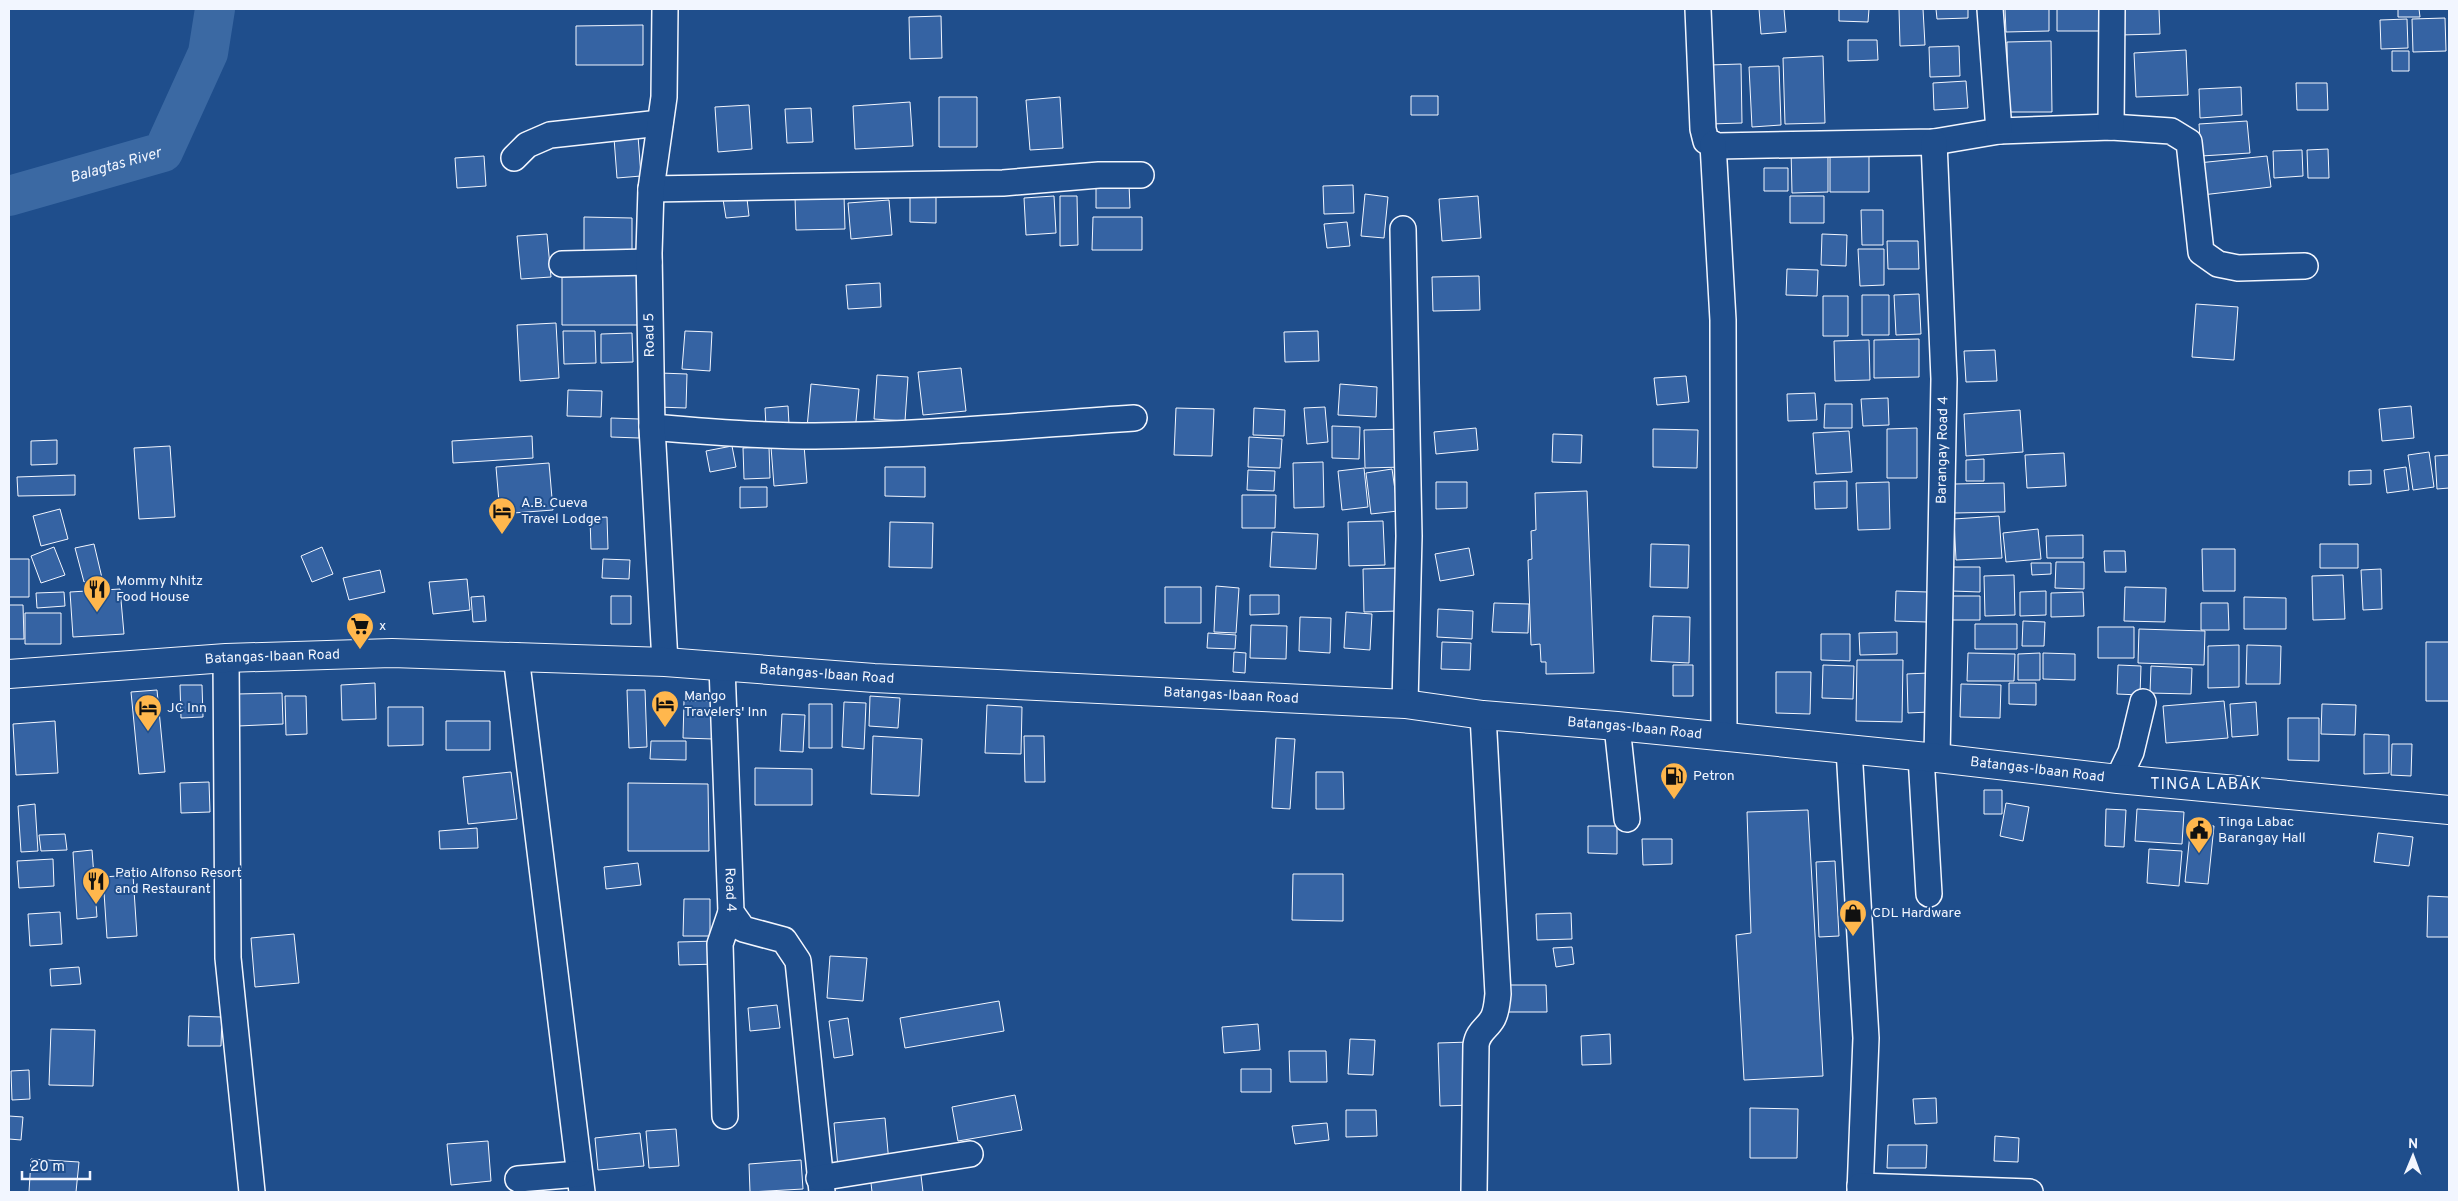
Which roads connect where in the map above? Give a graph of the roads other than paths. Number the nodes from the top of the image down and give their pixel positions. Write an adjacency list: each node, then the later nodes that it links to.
1 (665, 9): 5 (street, Road 5)
2 (1698, 9): 9 (street)
3 (1990, 9): 7 (street)
4 (2112, 9): 6 (street)
5 (660, 123): 10 (street); 12 (street, Road 5)
6 (2111, 127): 7 (street); 16 (street)
7 (1999, 131): 8 (street)
8 (1934, 142): 9 (street); 30 (street, Barangay Road 4)
9 (1713, 144): 28 (street)
10 (514, 158)
11 (1141, 175): 12 (street)
12 (651, 190): 14 (street, Road 5)
13 (1403, 230): 25 (street)
14 (649, 262): 15 (street); 18 (street, Road 5)
15 (562, 264)
16 (2306, 266)
17 (1134, 418): 18 (street)
18 (652, 427): 21 (street, Road 5)
19 (516, 656): 20 (main road, Batangas-Ibaan Road); 21 (main road, Batangas-Ibaan Road); 39 (street)
20 (226, 658): 23 (main road, Batangas-Ibaan Road); 42 (street)
21 (665, 662): 22 (main road, Batangas-Ibaan Road)
22 (722, 666): 25 (main road, Batangas-Ibaan Road); 35 (street, Road 4)
23 (9, 674)
24 (2143, 702): 31 (street)
25 (1405, 704): 26 (main road, Batangas-Ibaan Road)
26 (1483, 715): 27 (main road, Batangas-Ibaan Road); 43 (street)
27 (1617, 726): 28 (main road, Batangas-Ibaan Road); 33 (street)
28 (1724, 737): 29 (main road, Batangas-Ibaan Road)
29 (1849, 749): 30 (main road, Batangas-Ibaan Road); 41 (street)
30 (1929, 757): 31 (main road, Batangas-Ibaan Road); 34 (street, Barangay Road 4)
31 (2118, 780): 32 (main road, Batangas-Ibaan Road)
32 (2449, 810)
33 (1628, 819)
34 (1929, 894)
35 (730, 912): 36 (street); 40 (street, Road 4)
36 (725, 1116)
37 (970, 1154): 40 (street)
38 (518, 1179): 39 (street)
39 (580, 1183)
40 (820, 1185)
41 (1860, 1189): 44 (street)
42 (252, 1192)
43 (1474, 1192)
44 (2030, 1192)

